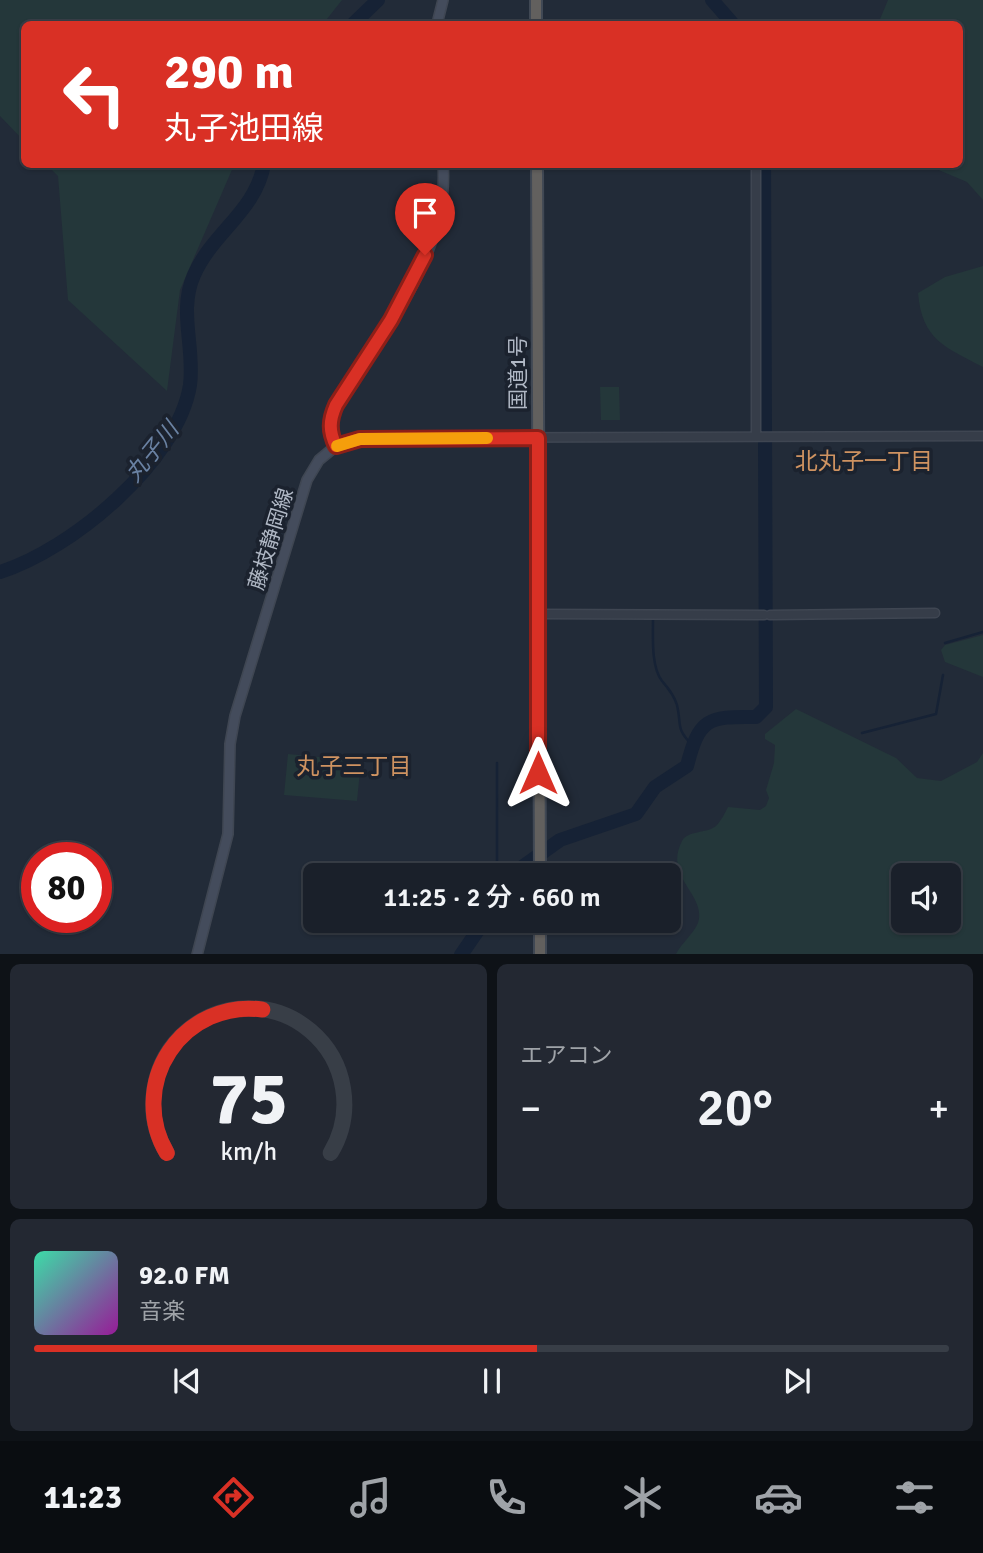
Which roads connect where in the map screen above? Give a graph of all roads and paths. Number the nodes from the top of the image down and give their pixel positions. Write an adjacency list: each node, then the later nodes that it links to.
1 (443, 0): 3 (main road)
2 (536, 0): 4 (highway)
3 (438, 21)
4 (536, 21)
5 (443, 168): 11 (main road)
6 (537, 168): 10 (highway, 国道1号)
7 (755, 168): 9 (street)
8 (983, 436): 9 (street)
9 (758, 437): 10 (street)
10 (538, 438): 11 (street); 13 (highway, 国道1号)
11 (336, 446): 16 (main road, 藤枝静岡線)
12 (935, 613): 13 (street)
13 (539, 614): 14 (highway, 国道1号)
14 (539, 863)
15 (540, 933): 17 (highway)
16 (197, 954)
17 (540, 954)

